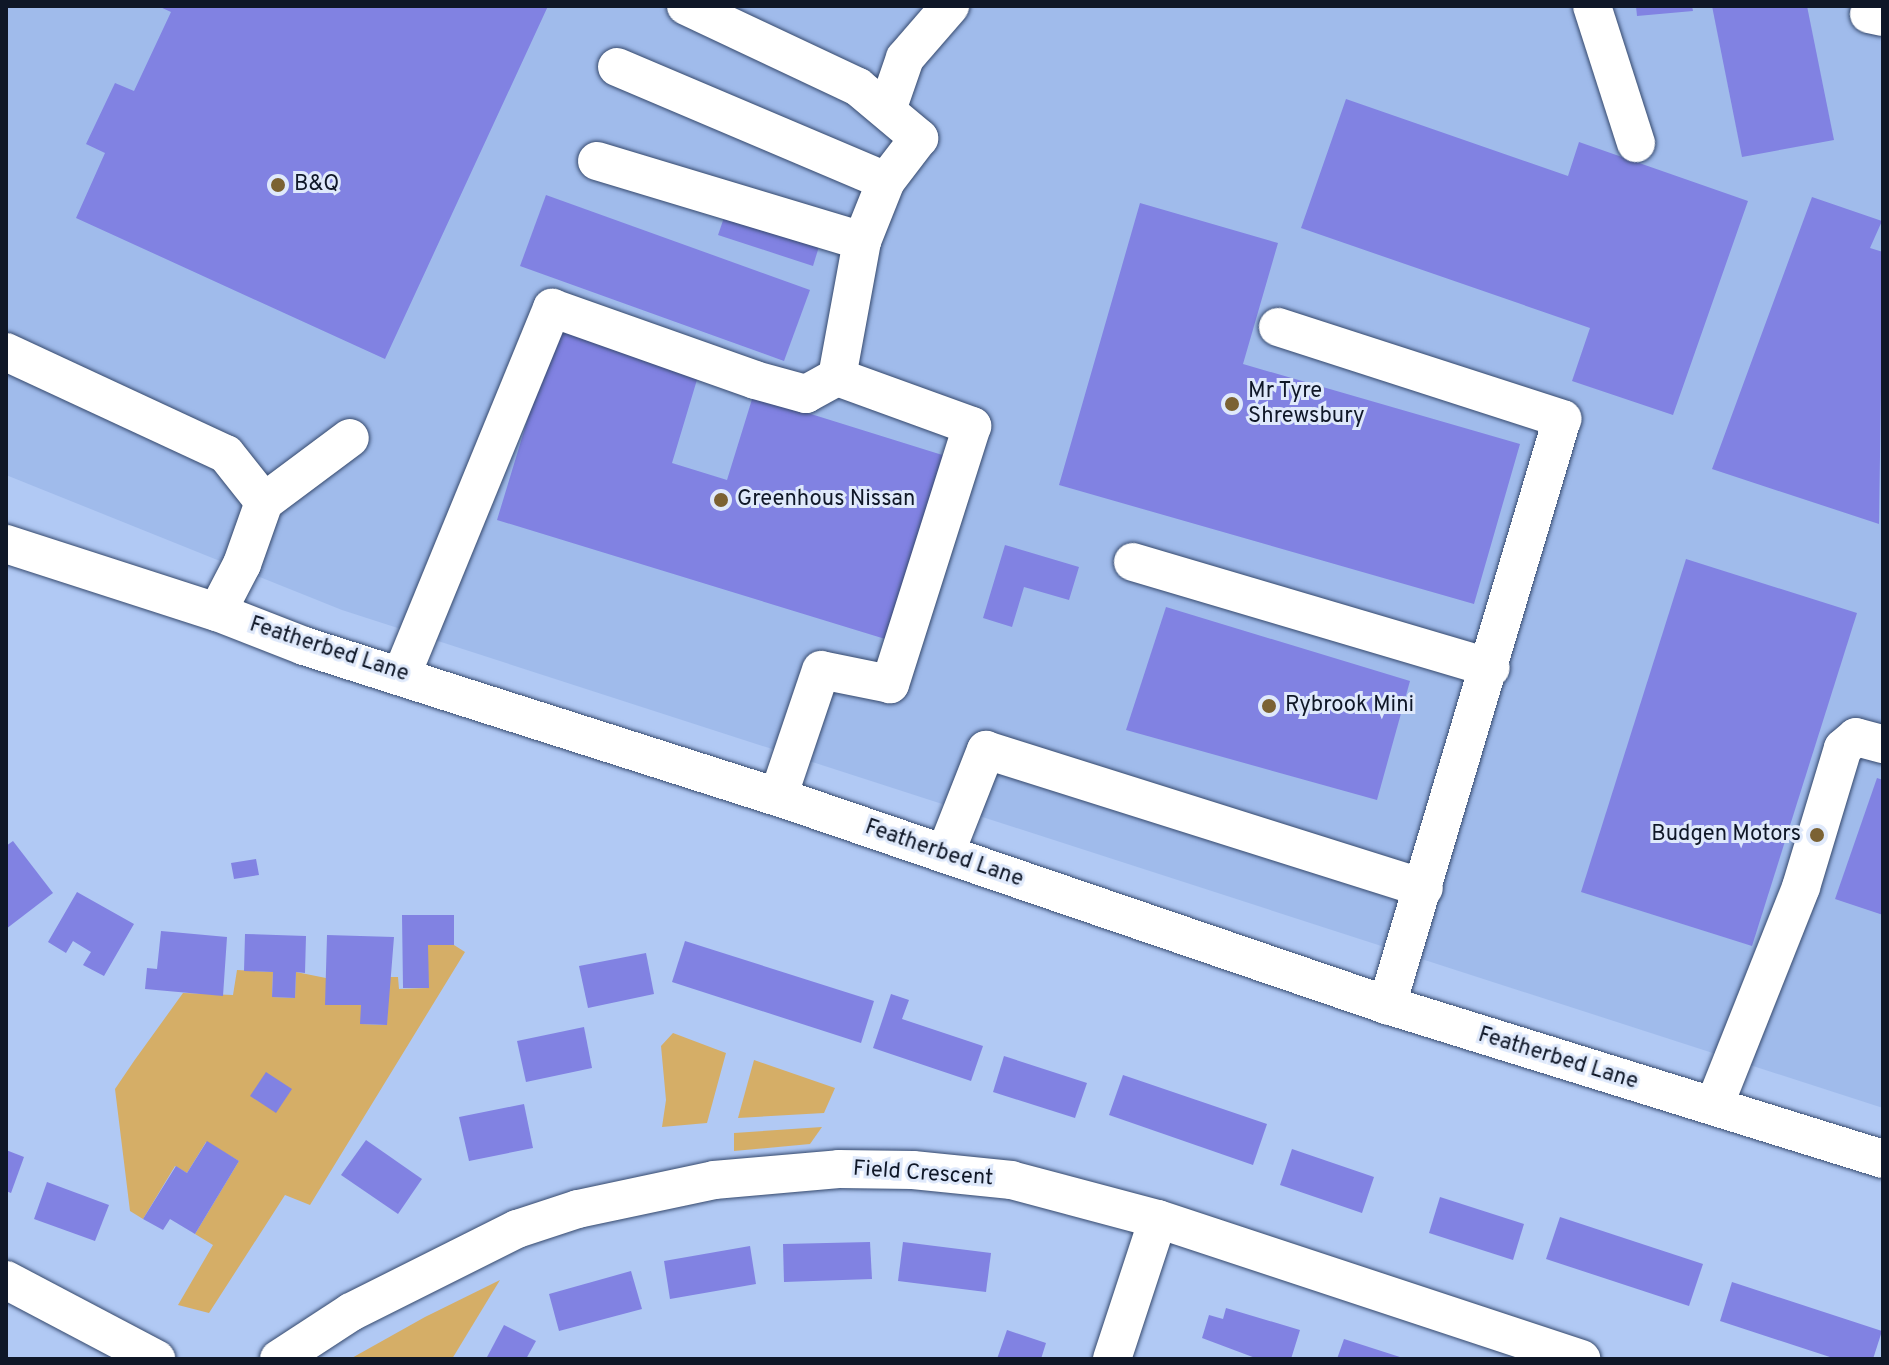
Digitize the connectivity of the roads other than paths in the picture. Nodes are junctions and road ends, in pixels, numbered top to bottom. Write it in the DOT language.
graph roads {
  1 [pos="686,6"];
  2 [pos="1592,6"];
  3 [pos="940,15"];
  4 [pos="617,67"];
  5 [pos="887,110"];
  6 [pos="1636,143"];
  7 [pos="597,161"];
  8 [pos="886,181"];
  9 [pos="862,241"];
  10 [pos="1278,327"];
  11 [pos="6,352"];
  12 [pos="837,377"];
  13 [pos="350,438"];
  14 [pos="264,502"];
  15 [pos="6,544"];
  16 [pos="1133,562"];
  17 [pos="217,612"];
  18 [pos="1491,668"];
  19 [pos="402,674"];
  20 [pos="1883,744"];
  21 [pos="778,797"];
  22 [pos="945,854"];
  23 [pos="1424,888"];
  24 [pos="1387,1005"];
  25 [pos="1714,1106"];
  26 [pos="1883,1159"];
  27 [pos="1158,1219"];
  28 [pos="6,1280"];
  29 [pos="156,1359"];
  30 [pos="279,1359"];
  31 [pos="1112,1359"];
  32 [pos="1581,1359"];
  1 -- 5 [label="street"];
  2 -- 6 [label="street"];
  3 -- 5 [label="street"];
  4 -- 8 [label="street"];
  5 -- 8 [label="street"];
  7 -- 9 [label="street"];
  8 -- 9 [label="street"];
  9 -- 12 [label="street"];
  10 -- 18 [label="street"];
  11 -- 14 [label="street"];
  12 -- 19 [label="street"];
  12 -- 21 [label="street"];
  13 -- 14 [label="street"];
  14 -- 17 [label="street"];
  15 -- 17 [label="street, Featherbed Lane"];
  16 -- 18 [label="street"];
  17 -- 19 [label="street, Featherbed Lane"];
  18 -- 23 [label="street"];
  19 -- 21 [label="street, Featherbed Lane"];
  20 -- 25 [label="street"];
  21 -- 22 [label="street, Featherbed Lane"];
  22 -- 23 [label="street"];
  22 -- 24 [label="street, Featherbed Lane"];
  23 -- 24 [label="street"];
  24 -- 25 [label="street, Featherbed Lane"];
  25 -- 26 [label="street, Featherbed Lane"];
  27 -- 30 [label="street, Field Crescent"];
  27 -- 31 [label="street"];
  27 -- 32 [label="street, Field Crescent"];
  28 -- 29 [label="street"];
}
